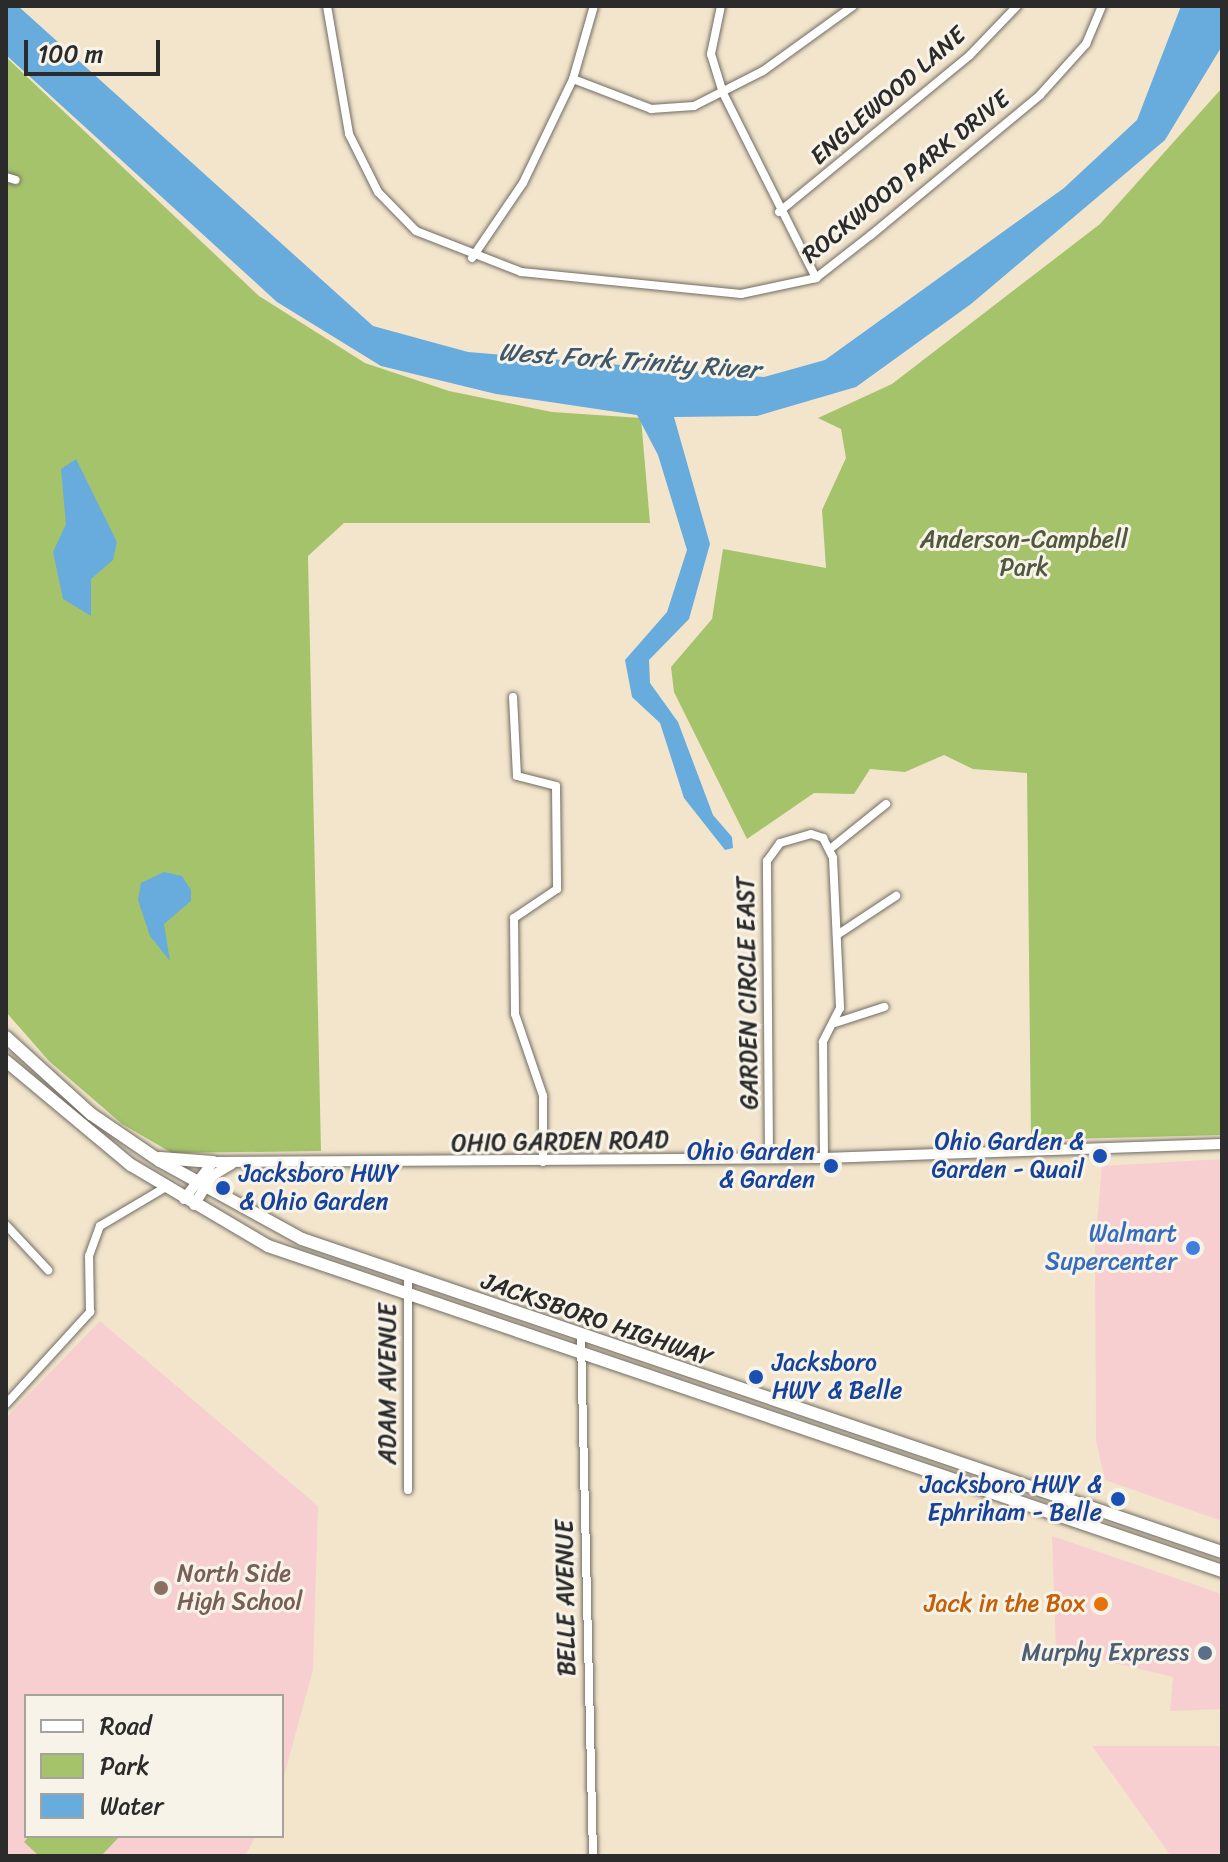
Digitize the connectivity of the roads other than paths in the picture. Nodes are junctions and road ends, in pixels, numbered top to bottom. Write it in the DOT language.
graph roads {
  1 [pos="327,6"];
  2 [pos="594,6"];
  3 [pos="721,6"];
  4 [pos="853,6"];
  5 [pos="1017,6"];
  6 [pos="1102,6"];
  7 [pos="573,79"];
  8 [pos="723,93"];
  9 [pos="6,177"];
  10 [pos="16,180"];
  11 [pos="779,212"];
  12 [pos="472,258"];
  13 [pos="816,278"];
  14 [pos="513,697"];
  15 [pos="886,804"];
  16 [pos="830,849"];
  17 [pos="896,896"];
  18 [pos="837,935"];
  19 [pos="884,1007"];
  20 [pos="835,1023"];
  21 [pos="6,1037"];
  22 [pos="6,1061"];
  23 [pos="1222,1144"];
  24 [pos="153,1156"];
  25 [pos="824,1158"];
  26 [pos="769,1159"];
  27 [pos="213,1162"];
  28 [pos="543,1162"];
  29 [pos="234,1163"];
  30 [pos="166,1187"];
  31 [pos="198,1187"];
  32 [pos="189,1202"];
  33 [pos="6,1225"];
  34 [pos="48,1270"];
  35 [pos="408,1278"];
  36 [pos="408,1296"];
  37 [pos="581,1339"];
  38 [pos="580,1358"];
  39 [pos="6,1404"];
  40 [pos="807,1413"];
  41 [pos="800,1429"];
  42 [pos="408,1490"];
  43 [pos="1181,1538"];
  44 [pos="1222,1552"];
  45 [pos="1175,1555"];
  46 [pos="1222,1571"];
  47 [pos="593,1856"];
  1 -- 12 [label="street, ROCKWOOD PARK DRIVE"];
  2 -- 7 [label="street"];
  3 -- 8 [label="street"];
  4 -- 8 [label="street"];
  5 -- 11 [label="street, ENGLEWOOD LANE"];
  6 -- 13 [label="street, ROCKWOOD PARK DRIVE"];
  7 -- 8 [label="street"];
  7 -- 12 [label="street"];
  8 -- 11 [label="street"];
  9 -- 10 [label="street"];
  11 -- 13 [label="street"];
  12 -- 13 [label="street, ROCKWOOD PARK DRIVE"];
  14 -- 28 [label="street"];
  15 -- 16 [label="street"];
  16 -- 18 [label="street"];
  16 -- 26 [label="street, GARDEN CIRCLE EAST"];
  17 -- 18 [label="street"];
  18 -- 20 [label="street"];
  19 -- 20 [label="street"];
  20 -- 25 [label="street"];
  21 -- 24 [label="main road, JACKSBORO HIGHWAY"];
  22 -- 30 [label="main road, JACKSBORO HIGHWAY"];
  23 -- 25 [label="street, OHIO GARDEN ROAD"];
  24 -- 27 [label="main road"];
  24 -- 31 [label="main road, JACKSBORO HIGHWAY"];
  25 -- 26 [label="street, OHIO GARDEN ROAD"];
  26 -- 28 [label="street, OHIO GARDEN ROAD"];
  27 -- 29 [label="street, OHIO GARDEN ROAD"];
  27 -- 31 [label="street"];
  28 -- 29 [label="street, OHIO GARDEN ROAD"];
  29 -- 31 [label="street"];
  30 -- 32 [label="main road, JACKSBORO HIGHWAY"];
  30 -- 39 [label="street"];
  31 -- 32 [label="street"];
  31 -- 35 [label="main road, JACKSBORO HIGHWAY"];
  32 -- 36 [label="main road, JACKSBORO HIGHWAY"];
  33 -- 34 [label="street"];
  35 -- 36 [label="street, ADAM AVENUE"];
  35 -- 37 [label="main road, JACKSBORO HIGHWAY"];
  36 -- 38 [label="main road, JACKSBORO HIGHWAY"];
  36 -- 42 [label="street, ADAM AVENUE"];
  37 -- 38 [label="street, BELLE AVENUE"];
  37 -- 40 [label="main road, JACKSBORO HIGHWAY"];
  38 -- 41 [label="main road, JACKSBORO HIGHWAY"];
  38 -- 47 [label="street, BELLE AVENUE"];
  40 -- 41 [label="main road"];
  40 -- 43 [label="main road, JACKSBORO HIGHWAY"];
  41 -- 45 [label="main road, JACKSBORO HIGHWAY"];
  43 -- 44 [label="main road, JACKSBORO HIGHWAY"];
  43 -- 45 [label="main road"];
  45 -- 46 [label="main road, JACKSBORO HIGHWAY"];
}
